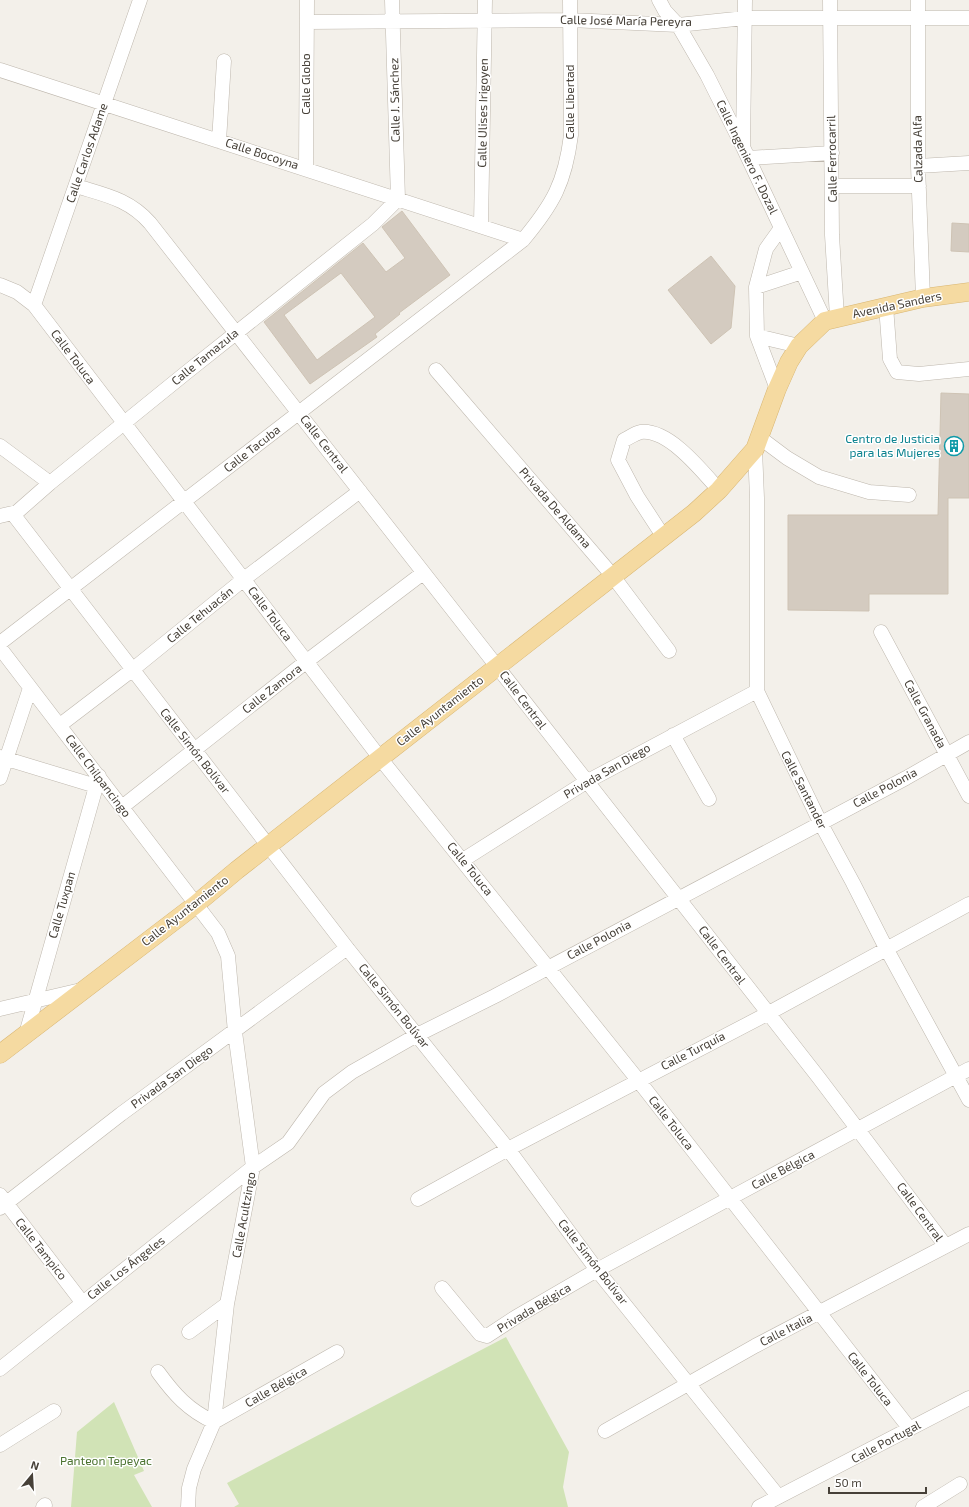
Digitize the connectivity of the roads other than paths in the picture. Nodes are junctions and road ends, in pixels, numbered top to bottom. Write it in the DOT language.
graph roads {
  1 [pos="140,0"];
  2 [pos="306,0"];
  3 [pos="392,0"];
  4 [pos="485,0"];
  5 [pos="570,0"];
  6 [pos="659,0"];
  7 [pos="745,0"];
  8 [pos="830,0"];
  9 [pos="918,0"];
  10 [pos="745,18"];
  11 [pos="830,18"];
  12 [pos="918,18"];
  13 [pos="969,18"];
  14 [pos="485,20"];
  15 [pos="570,20"];
  16 [pos="393,21"];
  17 [pos="307,22"];
  18 [pos="678,25"];
  19 [pos="224,61"];
  20 [pos="0,70"];
  21 [pos="104,105"];
  22 [pos="219,141"];
  23 [pos="745,153"];
  24 [pos="832,153"];
  25 [pos="969,164"];
  26 [pos="918,166"];
  27 [pos="306,168"];
  28 [pos="76,186"];
  29 [pos="832,186"];
  30 [pos="919,186"];
  31 [pos="398,199"];
  32 [pos="481,225"];
  33 [pos="781,228"];
  34 [pos="523,240"];
  35 [pos="802,272"];
  36 [pos="0,285"];
  37 [pos="756,287"];
  38 [pos="969,292"];
  39 [pos="923,298"];
  40 [pos="34,306"];
  41 [pos="886,306"];
  42 [pos="831,319"];
  43 [pos="236,332"];
  44 [pos="756,336"];
  45 [pos="799,346"];
  46 [pos="969,369"];
  47 [pos="436,370"];
  48 [pos="777,389"];
  49 [pos="299,412"];
  50 [pos="124,424"];
  51 [pos="757,443"];
  52 [pos="0,446"];
  53 [pos="50,483"];
  54 [pos="719,490"];
  55 [pos="360,491"];
  56 [pos="909,494"];
  57 [pos="184,500"];
  58 [pos="6,515"];
  59 [pos="663,536"];
  60 [pos="423,573"];
  61 [pos="612,575"];
  62 [pos="244,579"];
  63 [pos="69,589"];
  64 [pos="881,632"];
  65 [pos="0,643"];
  66 [pos="0,648"];
  67 [pos="669,651"];
  68 [pos="307,661"];
  69 [pos="497,666"];
  70 [pos="132,670"];
  71 [pos="30,688"];
  72 [pos="757,691"];
  73 [pos="60,725"];
  74 [pos="673,734"];
  75 [pos="969,742"];
  76 [pos="194,750"];
  77 [pos="947,754"];
  78 [pos="3,757"];
  79 [pos="380,758"];
  80 [pos="0,778"];
  81 [pos="98,781"];
  82 [pos="586,782"];
  83 [pos="969,796"];
  84 [pos="709,799"];
  85 [pos="122,807"];
  86 [pos="820,822"];
  87 [pos="269,845"];
  88 [pos="463,860"];
  89 [pos="678,898"];
  90 [pos="969,904"];
  91 [pos="195,905"];
  92 [pos="347,948"];
  93 [pos="886,948"];
  94 [pos="548,967"];
  95 [pos="83,990"];
  96 [pos="34,1001"];
  97 [pos="0,1009"];
  98 [pos="767,1014"];
  99 [pos="235,1032"];
  100 [pos="26,1034"];
  101 [pos="416,1034"];
  102 [pos="0,1054"];
  103 [pos="969,1069"];
  104 [pos="956,1076"];
  105 [pos="638,1080"];
  106 [pos="969,1100"];
  107 [pos="858,1129"];
  108 [pos="508,1149"];
  109 [pos="253,1167"];
  110 [pos="730,1198"];
  111 [pos="418,1200"];
  112 [pos="2,1202"];
  113 [pos="969,1234"];
  114 [pos="945,1245"];
  115 [pos="597,1270"];
  116 [pos="442,1288"];
  117 [pos="82,1302"];
  118 [pos="227,1304"];
  119 [pos="818,1314"];
  120 [pos="189,1332"];
  121 [pos="338,1352"];
  122 [pos="0,1368"];
  123 [pos="158,1372"];
  124 [pos="689,1382"];
  125 [pos="969,1399"];
  126 [pos="54,1411"];
  127 [pos="214,1422"];
  128 [pos="910,1429"];
  129 [pos="604,1430"];
  130 [pos="0,1445"];
  131 [pos="960,1484"];
  132 [pos="778,1496"];
  133 [pos="188,1507"];
  134 [pos="760,1507"];
  135 [pos="923,1507"];
  1 -- 21 [label="street, Calle Carlos Adame"];
  2 -- 17 [label="street, Calle Globo"];
  3 -- 16 [label="street, Calle J. Sánchez"];
  4 -- 14 [label="street, Calle Ulises Irigoyen"];
  5 -- 15 [label="street, Calle Libertad"];
  6 -- 18 [label="street, Calle Ingeniero F. Dozal"];
  7 -- 10 [label="street"];
  8 -- 11 [label="street, Calle Ferrocarril"];
  9 -- 12 [label="street, Calzada Alfa"];
  10 -- 11 [label="street, Calle José María Pereyra"];
  10 -- 18 [label="street, Calle José María Pereyra"];
  10 -- 23 [label="street"];
  11 -- 12 [label="street, Calle José María Pereyra"];
  11 -- 24 [label="street, Calle Ferrocarril"];
  12 -- 13 [label="street, Calle José María Pereyra"];
  12 -- 26 [label="street, Calzada Alfa"];
  14 -- 15 [label="street, Calle José María Pereyra"];
  14 -- 16 [label="street, Calle José María Pereyra"];
  14 -- 32 [label="street, Calle Ulises Irigoyen"];
  15 -- 18 [label="street, Calle José María Pereyra"];
  15 -- 34 [label="street, Calle Libertad"];
  16 -- 17 [label="street, Calle José María Pereyra"];
  16 -- 31 [label="street, Calle J. Sánchez"];
  17 -- 27 [label="street, Calle Globo"];
  18 -- 23 [label="street, Calle Ingeniero F. Dozal"];
  19 -- 22 [label="street"];
  20 -- 21 [label="street, Calle Bocoyna"];
  21 -- 22 [label="street, Calle Bocoyna"];
  21 -- 28 [label="street, Calle Carlos Adame"];
  22 -- 27 [label="street, Calle Bocoyna"];
  23 -- 24 [label="street"];
  23 -- 33 [label="street, Calle Ingeniero F. Dozal"];
  24 -- 29 [label="street, Calle Ferrocarril"];
  25 -- 26 [label="street"];
  26 -- 30 [label="street, Calzada Alfa"];
  27 -- 31 [label="street, Calle Bocoyna"];
  28 -- 40 [label="street, Calle Carlos Adame"];
  28 -- 43 [label="street, Calle Central"];
  29 -- 30 [label="street"];
  29 -- 42 [label="street, Calle Ferrocarril"];
  30 -- 39 [label="street, Calzada Alfa"];
  31 -- 32 [label="street, Calle Bocoyna"];
  31 -- 43 [label="street, Calle Tamazula"];
  32 -- 34 [label="street, Calle Bocoyna"];
  33 -- 35 [label="street, Calle Ingeniero F. Dozal"];
  33 -- 37 [label="street"];
  34 -- 49 [label="street, Calle Tacuba"];
  35 -- 37 [label="street"];
  35 -- 42 [label="street, Calle Ingeniero F. Dozal"];
  36 -- 40 [label="street, Calle Toluca"];
  37 -- 44 [label="street"];
  38 -- 39 [label="main road, Avenida Sanders"];
  39 -- 41 [label="main road, Avenida Sanders"];
  40 -- 50 [label="street, Calle Toluca"];
  41 -- 42 [label="main road, Avenida Sanders"];
  41 -- 46 [label="street"];
  42 -- 45 [label="main road, Calle Ayuntamiento"];
  43 -- 49 [label="street, Calle Central"];
  43 -- 50 [label="street, Calle Tamazula"];
  44 -- 45 [label="street"];
  44 -- 48 [label="street"];
  45 -- 48 [label="main road, Calle Ayuntamiento"];
  47 -- 61 [label="street, Privada De Aldama"];
  48 -- 51 [label="main road, Calle Ayuntamiento"];
  49 -- 55 [label="street, Calle Central"];
  49 -- 57 [label="street, Calle Tacuba"];
  50 -- 53 [label="street, Calle Tamazula"];
  50 -- 57 [label="street, Calle Toluca"];
  51 -- 54 [label="main road, Calle Ayuntamiento"];
  51 -- 56 [label="street"];
  51 -- 72 [label="street, Calle Santander"];
  52 -- 53 [label="street"];
  53 -- 58 [label="street, Calle Tamazula"];
  54 -- 59 [label="main road, Calle Ayuntamiento"];
  54 -- 59 [label="street"];
  55 -- 60 [label="street, Calle Central"];
  55 -- 62 [label="street, Calle Tehuacán"];
  57 -- 62 [label="street, Calle Toluca"];
  57 -- 63 [label="street, Calle Tacuba"];
  58 -- 63 [label="street, Calle Simón Bolívar"];
  59 -- 61 [label="main road, Calle Ayuntamiento"];
  60 -- 68 [label="street, Calle Zamora"];
  60 -- 69 [label="street, Calle Central"];
  61 -- 67 [label="street, Privada De Aldama"];
  61 -- 69 [label="main road, Calle Ayuntamiento"];
  62 -- 68 [label="street, Calle Toluca"];
  62 -- 70 [label="street, Calle Tehuacán"];
  63 -- 65 [label="street, Calle Tacuba"];
  63 -- 70 [label="street, Calle Simón Bolívar"];
  64 -- 77 [label="street, Calle Granada"];
  66 -- 71 [label="street, Calle Chilpancingo"];
  68 -- 76 [label="street, Calle Zamora"];
  68 -- 79 [label="street, Calle Toluca"];
  69 -- 79 [label="main road, Calle Ayuntamiento"];
  69 -- 82 [label="street, Calle Central"];
  70 -- 73 [label="street, Calle Tehuacán"];
  70 -- 76 [label="street, Calle Simón Bolívar"];
  71 -- 73 [label="street, Calle Chilpancingo"];
  71 -- 78 [label="street"];
  72 -- 74 [label="street, Privada San Diego"];
  72 -- 86 [label="street, Calle Santander"];
  73 -- 81 [label="street, Calle Chilpancingo"];
  74 -- 82 [label="street, Privada San Diego"];
  74 -- 84 [label="street"];
  75 -- 77 [label="street, Calle Polonia"];
  76 -- 85 [label="street, Calle Zamora"];
  76 -- 87 [label="street, Calle Simón Bolívar"];
  77 -- 83 [label="street, Calle Granada"];
  77 -- 86 [label="street, Calle Polonia"];
  78 -- 80 [label="street"];
  78 -- 81 [label="street"];
  79 -- 87 [label="main road, Calle Ayuntamiento"];
  79 -- 88 [label="street, Calle Toluca"];
  81 -- 85 [label="street, Calle Chilpancingo"];
  81 -- 96 [label="street, Calle Tuxpan"];
  82 -- 88 [label="street, Privada San Diego"];
  82 -- 89 [label="street, Calle Central"];
  85 -- 91 [label="street, Calle Chilpancingo"];
  86 -- 89 [label="street, Calle Polonia"];
  86 -- 93 [label="street, Calle Santander"];
  87 -- 91 [label="main road, Calle Ayuntamiento"];
  87 -- 92 [label="street, Calle Simón Bolívar"];
  88 -- 94 [label="street, Calle Toluca"];
  89 -- 94 [label="street, Calle Polonia"];
  89 -- 98 [label="street, Calle Central"];
  90 -- 93 [label="street, Calle Turquía"];
  91 -- 95 [label="main road, Calle Ayuntamiento"];
  91 -- 99 [label="street, Calle Acultzingo"];
  92 -- 99 [label="street, Privada San Diego"];
  92 -- 101 [label="street, Calle Simón Bolívar"];
  93 -- 98 [label="street, Calle Turquía"];
  93 -- 104 [label="street, Calle Santander"];
  94 -- 101 [label="street, Calle Polonia"];
  94 -- 105 [label="street, Calle Toluca"];
  95 -- 96 [label="street"];
  95 -- 100 [label="main road, Calle Ayuntamiento"];
  96 -- 97 [label="street"];
  96 -- 100 [label="street, Calle Tuxpan"];
  98 -- 105 [label="street, Calle Turquía"];
  98 -- 107 [label="street, Calle Central"];
  99 -- 109 [label="street, Calle Acultzingo"];
  99 -- 112 [label="street, Privada San Diego"];
  100 -- 102 [label="main road, Calle Ayuntamiento"];
  101 -- 108 [label="street, Calle Simón Bolívar"];
  101 -- 109 [label="street, Calle Polonia"];
  103 -- 104 [label="street, Calle Bélgica"];
  104 -- 106 [label="street, Calle Santander"];
  104 -- 107 [label="street, Calle Bélgica"];
  105 -- 108 [label="street, Calle Turquía"];
  105 -- 110 [label="street, Calle Toluca"];
  107 -- 110 [label="street, Calle Bélgica"];
  107 -- 114 [label="street, Calle Central"];
  108 -- 111 [label="street, Calle Turquía"];
  108 -- 115 [label="street, Calle Simón Bolívar"];
  109 -- 117 [label="street, Calle Los Ángeles"];
  109 -- 118 [label="street, Calle Acultzingo"];
  110 -- 115 [label="street, Calle Bélgica"];
  110 -- 119 [label="street, Calle Toluca"];
  112 -- 117 [label="street, Calle Tampico"];
  113 -- 114 [label="street, Calle Italia"];
  114 -- 119 [label="street, Calle Italia"];
  115 -- 116 [label="street, Privada Bélgica"];
  115 -- 124 [label="street, Calle Simón Bolívar"];
  117 -- 122 [label="street, Calle Los Ángeles"];
  118 -- 120 [label="street"];
  118 -- 127 [label="street, Calle Acultzingo"];
  119 -- 124 [label="street, Calle Italia"];
  119 -- 128 [label="street, Calle Toluca"];
  121 -- 127 [label="street, Calle Bélgica"];
  123 -- 127 [label="street"];
  124 -- 129 [label="street, Calle Italia"];
  124 -- 132 [label="street, Calle Simón Bolívar"];
  125 -- 128 [label="street, Calle Portugal"];
  126 -- 130 [label="street"];
  127 -- 133 [label="street, Calle Acultzingo"];
  128 -- 132 [label="street, Calle Portugal"];
  131 -- 135 [label="street"];
  132 -- 134 [label="street, Calle Portugal"];
}
